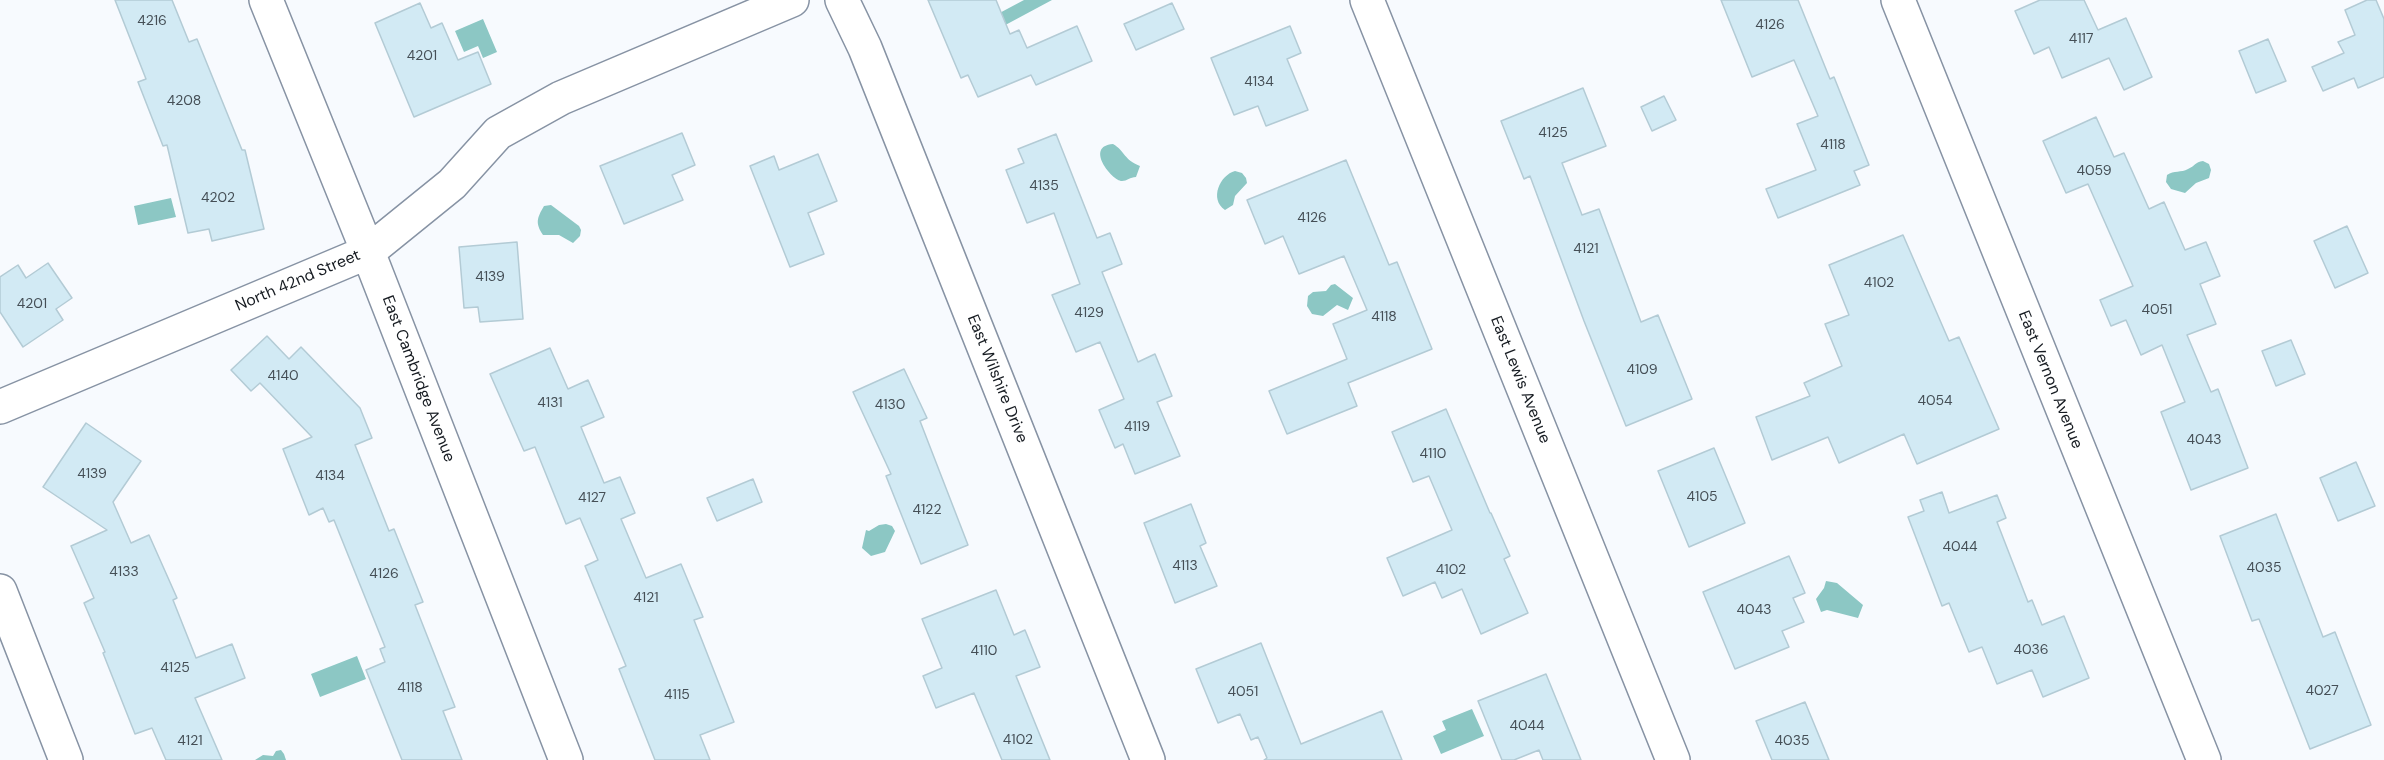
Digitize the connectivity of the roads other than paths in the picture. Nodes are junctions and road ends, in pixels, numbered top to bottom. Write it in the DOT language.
graph roads {
  1 [pos="266,0"];
  2 [pos="792,0"];
  3 [pos="842,0"];
  4 [pos="1367,0"];
  5 [pos="1898,0"];
  6 [pos="368,252"];
  7 [pos="0,407"];
  8 [pos="0,591"];
  9 [pos="66,760"];
  10 [pos="566,760"];
  11 [pos="1148,760"];
  12 [pos="1672,760"];
  13 [pos="2204,760"];
  1 -- 6 [label="street, East Cambridge Avenue"];
  2 -- 6 [label="street, North 42nd Street"];
  3 -- 11 [label="street, East Wilshire Drive"];
  4 -- 12 [label="street, East Lewis Avenue"];
  5 -- 13 [label="street, East Vernon Avenue"];
  6 -- 7 [label="street, North 42nd Street"];
  6 -- 10 [label="street, East Cambridge Avenue"];
  8 -- 9 [label="street"];
}
